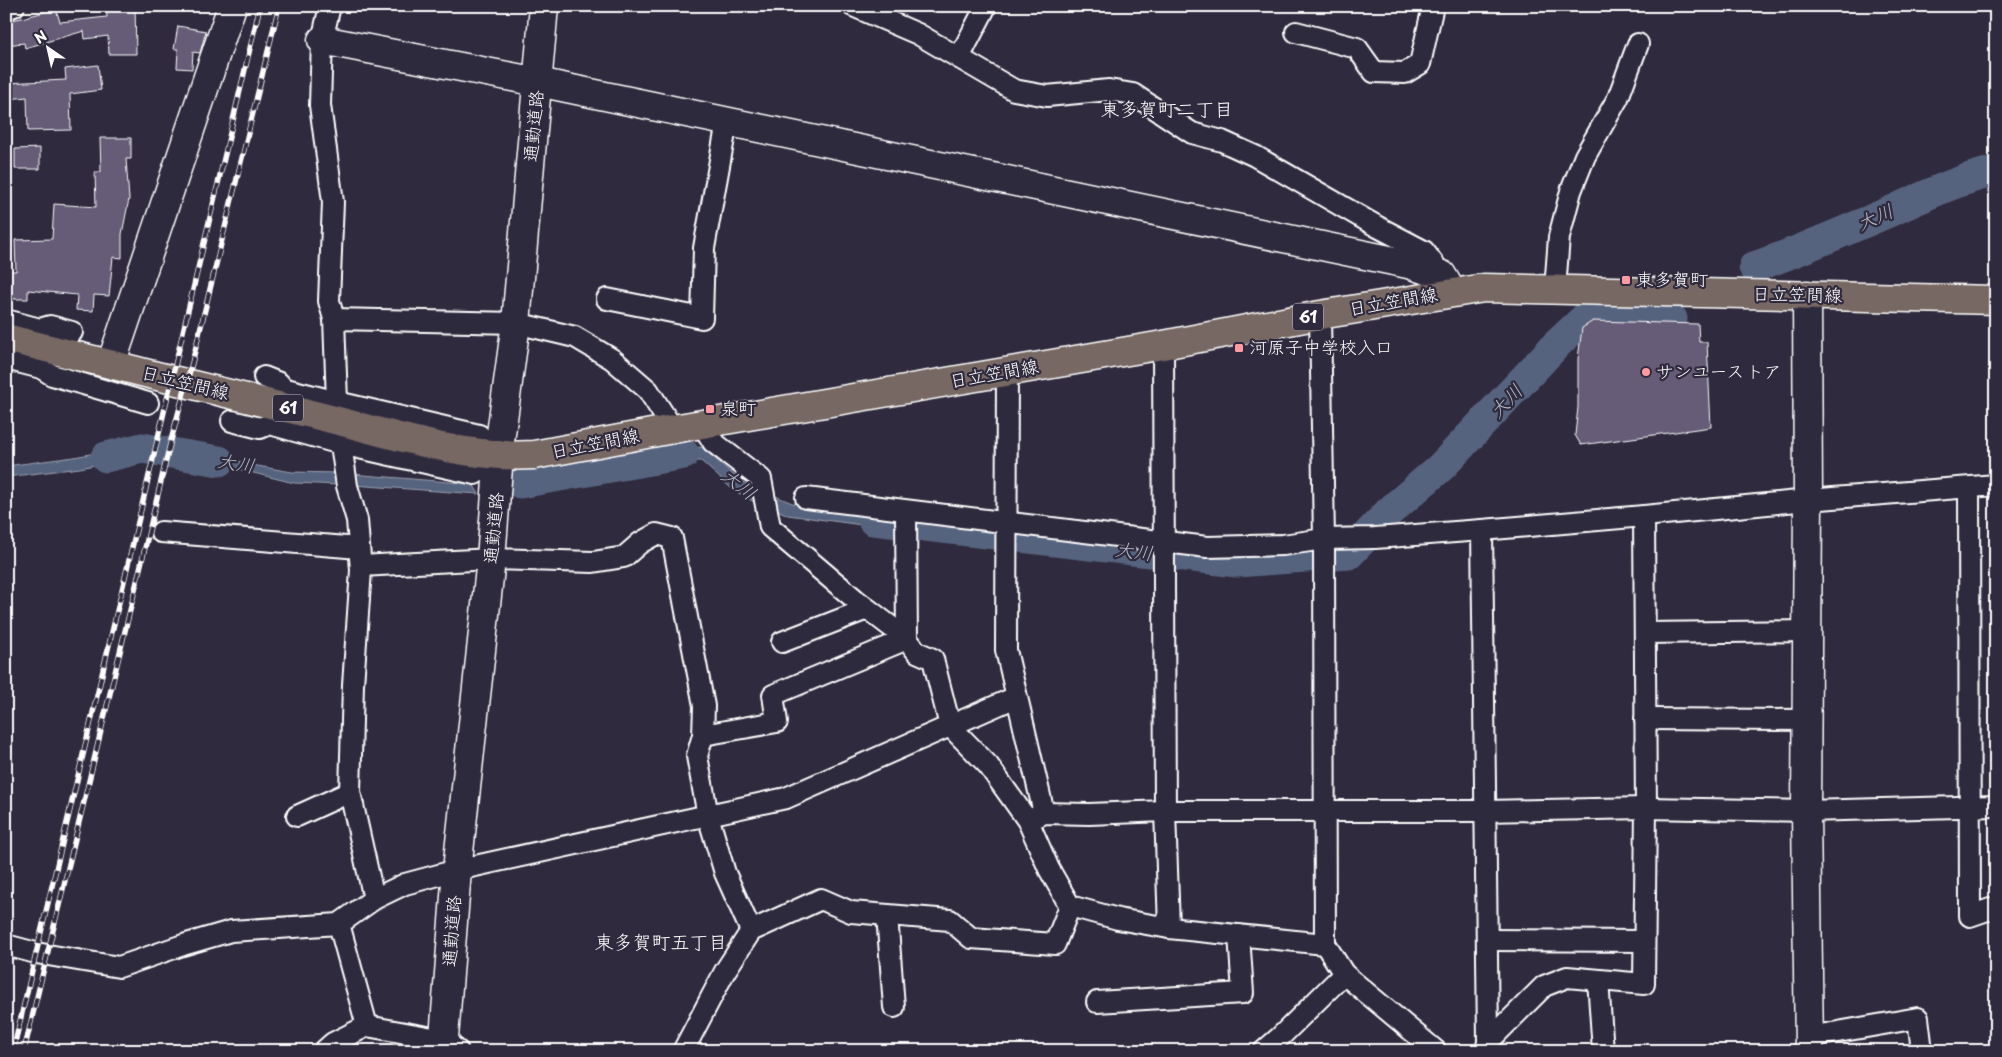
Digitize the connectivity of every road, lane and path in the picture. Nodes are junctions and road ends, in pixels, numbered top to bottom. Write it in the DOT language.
graph roads {
  1 [pos="232,6"];
  2 [pos="330,6"];
  3 [pos="544,6"];
  4 [pos="853,6"];
  5 [pos="984,6"];
  6 [pos="1434,6"];
  7 [pos="1296,32"];
  8 [pos="322,40"];
  9 [pos="1638,44"];
  10 [pos="959,58"];
  11 [pos="538,82"];
  12 [pos="727,122"];
  13 [pos="1447,284"];
  14 [pos="1556,289"];
  15 [pos="1808,295"];
  16 [pos="607,298"];
  17 [pos="1996,300"];
  18 [pos="1320,315"];
  19 [pos="334,319"];
  20 [pos="6,320"];
  21 [pos="516,324"];
  22 [pos="72,332"];
  23 [pos="6,338"];
  24 [pos="1163,345"];
  25 [pos="6,359"];
  26 [pos="111,364"];
  27 [pos="1007,372"];
  28 [pos="264,376"];
  29 [pos="148,402"];
  30 [pos="337,402"];
  31 [pos="232,421"];
  32 [pos="702,424"];
  33 [pos="673,429"];
  34 [pos="341,444"];
  35 [pos="499,456"];
  36 [pos="1996,485"];
  37 [pos="1969,488"];
  38 [pos="806,498"];
  39 [pos="1808,500"];
  40 [pos="1644,516"];
  41 [pos="906,520"];
  42 [pos="1482,530"];
  43 [pos="161,532"];
  44 [pos="1006,532"];
  45 [pos="1165,551"];
  46 [pos="1324,551"];
  47 [pos="360,557"];
  48 [pos="492,560"];
  49 [pos="867,609"];
  50 [pos="1807,631"];
  51 [pos="1645,633"];
  52 [pos="907,639"];
  53 [pos="782,642"];
  54 [pos="1016,697"];
  55 [pos="1645,719"];
  56 [pos="1806,720"];
  57 [pos="950,726"];
  58 [pos="703,735"];
  59 [pos="350,792"];
  60 [pos="1996,806"];
  61 [pos="1970,807"];
  62 [pos="1646,808"];
  63 [pos="1165,811"];
  64 [pos="1325,811"];
  65 [pos="1485,811"];
  66 [pos="1806,812"];
  67 [pos="297,816"];
  68 [pos="708,816"];
  69 [pos="1036,817"];
  70 [pos="457,870"];
  71 [pos="374,899"];
  72 [pos="1070,906"];
  73 [pos="1996,907"];
  74 [pos="888,915"];
  75 [pos="339,924"];
  76 [pos="1168,928"];
  77 [pos="751,931"];
  78 [pos="1239,935"];
  79 [pos="1487,940"];
  80 [pos="1644,941"];
  81 [pos="1325,944"];
  82 [pos="6,945"];
  83 [pos="1344,974"];
  84 [pos="1598,980"];
  85 [pos="1097,1002"];
  86 [pos="894,1007"];
  87 [pos="367,1026"];
  88 [pos="1809,1044"];
  89 [pos="1487,1046"];
  90 [pos="448,1047"];
  91 [pos="324,1051"];
  92 [pos="683,1051"];
  93 [pos="1264,1051"];
  94 [pos="1436,1051"];
  95 [pos="1602,1051"];
  96 [pos="1922,1051"];
  1 -- 26 [label="street"];
  2 -- 8 [label="street"];
  3 -- 11 [label="street, 通勤道路"];
  4 -- 10 [label="street"];
  5 -- 10 [label="street"];
  6 -- 7 [label="street"];
  8 -- 11 [label="street"];
  8 -- 19 [label="street"];
  9 -- 14 [label="street"];
  10 -- 13 [label="street"];
  11 -- 12 [label="street"];
  11 -- 21 [label="street, 通勤道路"];
  12 -- 13 [label="street"];
  12 -- 16 [label="street"];
  13 -- 14 [label="main road, 日立笠間線 / 61"];
  13 -- 18 [label="main road, 日立笠間線 / 61"];
  14 -- 15 [label="main road, 日立笠間線 / 61"];
  15 -- 17 [label="main road, 日立笠間線 / 61"];
  15 -- 39 [label="street"];
  18 -- 24 [label="main road, 日立笠間線 / 61"];
  18 -- 46 [label="street"];
  19 -- 21 [label="street"];
  19 -- 30 [label="street"];
  20 -- 22 [label="street"];
  21 -- 33 [label="street"];
  21 -- 35 [label="street, 通勤道路"];
  23 -- 26 [label="main road, 日立笠間線 / 61"];
  24 -- 27 [label="main road, 日立笠間線 / 61"];
  24 -- 45 [label="street"];
  25 -- 29 [label="street"];
  26 -- 35 [label="main road, 日立笠間線 / 61"];
  27 -- 32 [label="main road, 日立笠間線 / 61"];
  27 -- 44 [label="street"];
  28 -- 30 [label="street"];
  30 -- 35 [label="street"];
  31 -- 34 [label="street"];
  32 -- 33 [label="main road, 日立笠間線 / 61"];
  32 -- 49 [label="street"];
  33 -- 35 [label="main road, 日立笠間線 / 61"];
  34 -- 35 [label="street"];
  34 -- 47 [label="street"];
  35 -- 48 [label="street, 通勤道路"];
  36 -- 37 [label="street"];
  37 -- 39 [label="street"];
  37 -- 61 [label="street"];
  38 -- 41 [label="street"];
  39 -- 40 [label="street"];
  39 -- 50 [label="street"];
  40 -- 42 [label="street"];
  40 -- 51 [label="street"];
  41 -- 44 [label="street"];
  41 -- 52 [label="street"];
  42 -- 46 [label="street"];
  42 -- 65 [label="street"];
  43 -- 47 [label="street"];
  44 -- 45 [label="street"];
  44 -- 54 [label="street"];
  45 -- 46 [label="street"];
  45 -- 63 [label="street"];
  46 -- 64 [label="street"];
  47 -- 48 [label="street"];
  47 -- 59 [label="street"];
  48 -- 58 [label="street"];
  48 -- 70 [label="street, 通勤道路"];
  49 -- 52 [label="street"];
  49 -- 53 [label="street"];
  50 -- 51 [label="street"];
  50 -- 56 [label="street"];
  51 -- 55 [label="street"];
  52 -- 57 [label="street"];
  52 -- 58 [label="street"];
  54 -- 57 [label="street"];
  54 -- 69 [label="street"];
  55 -- 56 [label="street"];
  55 -- 62 [label="street"];
  56 -- 66 [label="street"];
  57 -- 68 [label="street"];
  57 -- 69 [label="street"];
  58 -- 68 [label="street"];
  59 -- 67 [label="street"];
  59 -- 71 [label="street"];
  60 -- 61 [label="street"];
  61 -- 66 [label="street"];
  61 -- 73 [label="street"];
  62 -- 65 [label="street"];
  62 -- 66 [label="street"];
  62 -- 80 [label="street"];
  63 -- 64 [label="street"];
  63 -- 69 [label="street"];
  63 -- 76 [label="street"];
  64 -- 65 [label="street"];
  64 -- 81 [label="street"];
  65 -- 79 [label="street"];
  66 -- 88 [label="street"];
  68 -- 70 [label="street"];
  68 -- 77 [label="street"];
  69 -- 72 [label="street"];
  70 -- 71 [label="street"];
  70 -- 90 [label="street, 通勤道路"];
  71 -- 75 [label="street"];
  72 -- 74 [label="street"];
  72 -- 76 [label="street"];
  74 -- 77 [label="street"];
  74 -- 86 [label="street"];
  75 -- 82 [label="street"];
  75 -- 87 [label="street"];
  76 -- 78 [label="street"];
  77 -- 92 [label="street"];
  78 -- 81 [label="street"];
  78 -- 85 [label="street"];
  79 -- 80 [label="street"];
  79 -- 89 [label="street"];
  80 -- 84 [label="street"];
  81 -- 83 [label="street"];
  83 -- 93 [label="street"];
  83 -- 94 [label="street"];
  84 -- 89 [label="street"];
  84 -- 95 [label="street"];
  87 -- 90 [label="street"];
  87 -- 91 [label="street"];
  88 -- 96 [label="street"];
}
